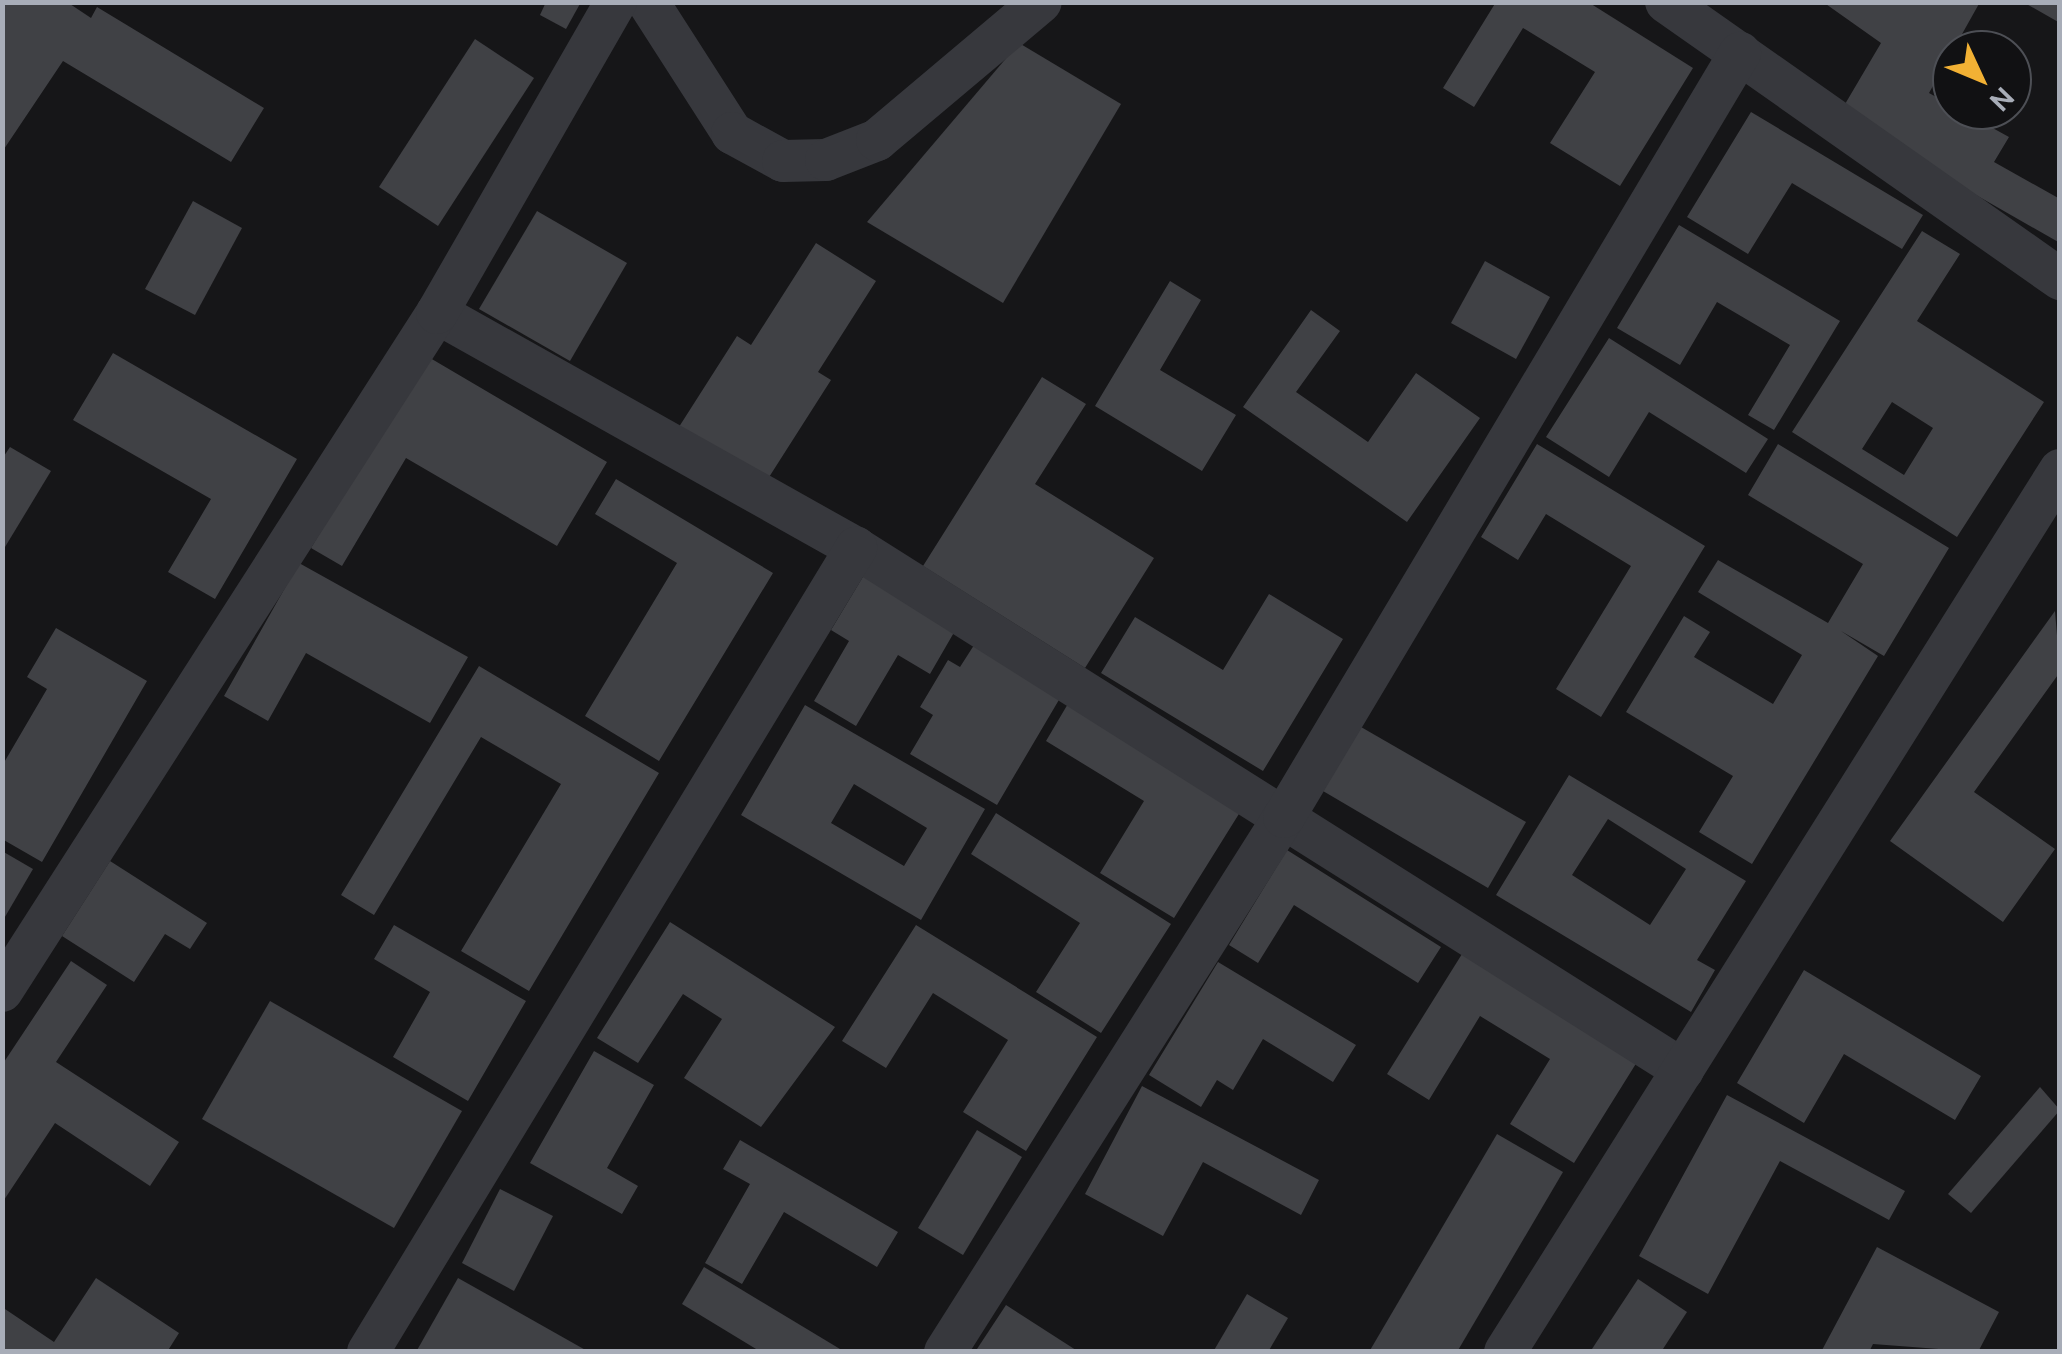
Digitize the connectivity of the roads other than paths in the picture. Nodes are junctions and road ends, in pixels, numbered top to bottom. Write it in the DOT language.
graph roads {
  1 [pos="616,2"];
  2 [pos="648,2"];
  3 [pos="1040,2"];
  4 [pos="1666,2"];
  5 [pos="1740,53"];
  6 [pos="2060,279"];
  7 [pos="438,314"];
  8 [pos="2060,470"];
  9 [pos="856,548"];
  10 [pos="1284,817"];
  11 [pos="2,991"];
  12 [pos="1683,1070"];
  13 [pos="368,1352"];
  14 [pos="945,1352"];
  15 [pos="1505,1352"];
  1 -- 7 [label="street"];
  2 -- 3 [label="street"];
  4 -- 5 [label="street"];
  5 -- 6 [label="street"];
  5 -- 10 [label="street"];
  7 -- 9 [label="street"];
  7 -- 11 [label="street"];
  8 -- 12 [label="street"];
  9 -- 10 [label="street"];
  9 -- 13 [label="street"];
  10 -- 12 [label="street"];
  10 -- 14 [label="street"];
  12 -- 15 [label="street"];
}
